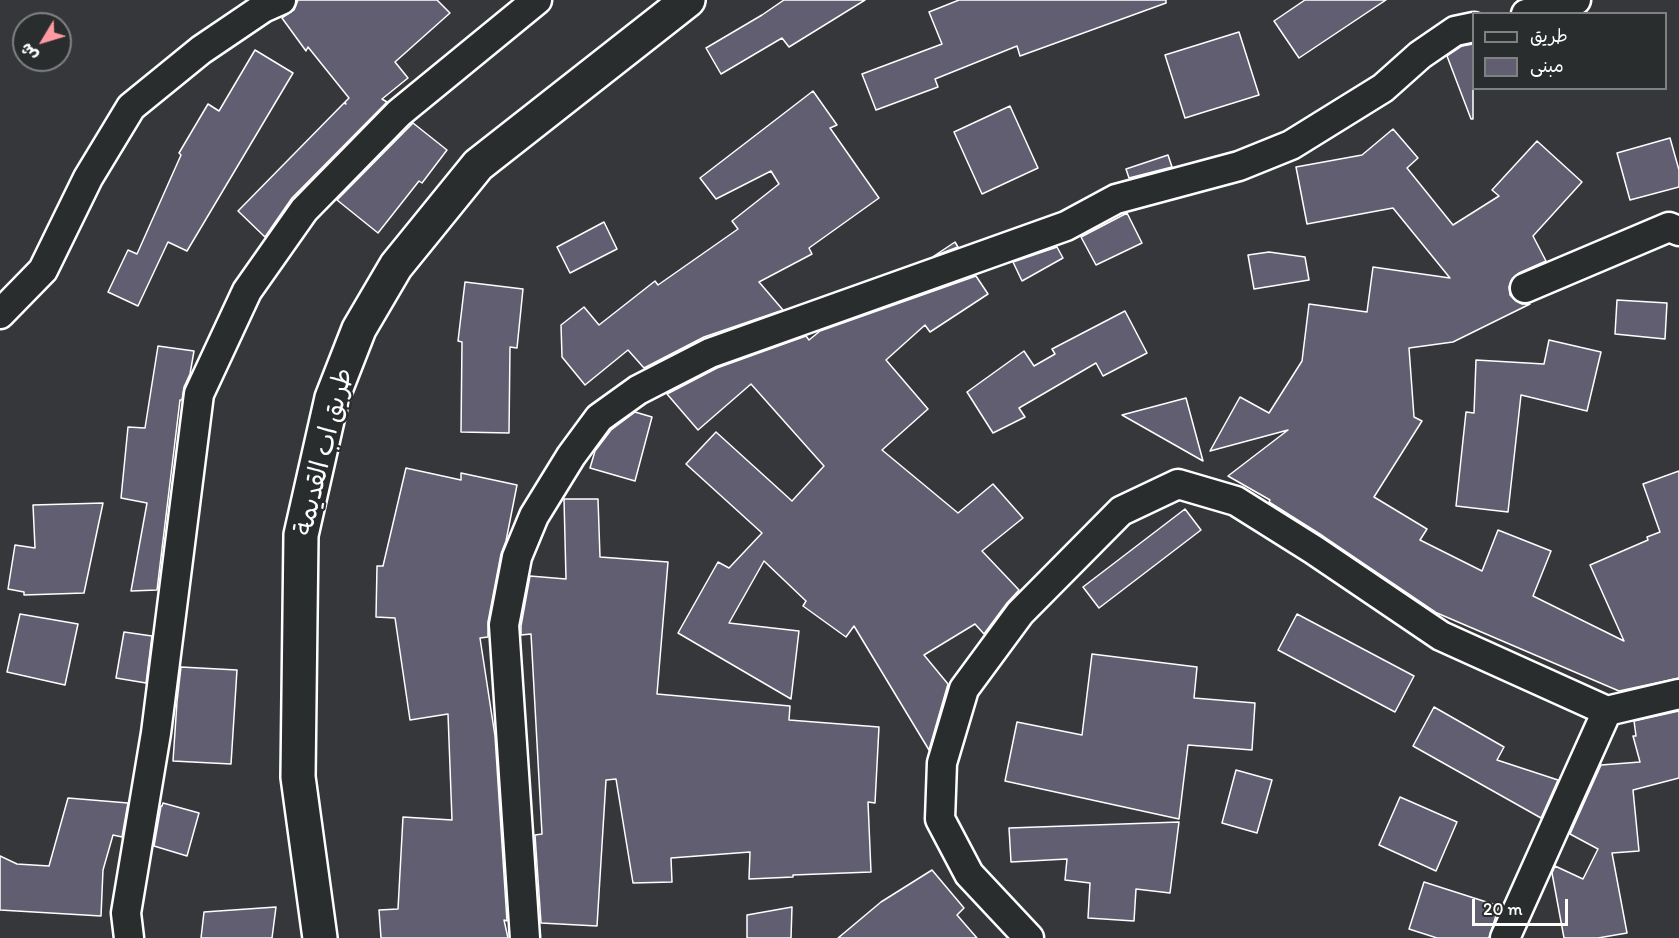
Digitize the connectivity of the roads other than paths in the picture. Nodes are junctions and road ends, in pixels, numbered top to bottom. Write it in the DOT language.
graph roads {
  1 [pos="281,0"];
  2 [pos="537,0"];
  3 [pos="688,0"];
  4 [pos="1576,0"];
  5 [pos="1533,12"];
  6 [pos="1472,27"];
  7 [pos="1679,231"];
  8 [pos="1524,288"];
  9 [pos="0,314"];
  10 [pos="1679,694"];
  11 [pos="1607,711"];
  12 [pos="129,938"];
  13 [pos="320,938"];
  14 [pos="525,938"];
  15 [pos="1029,938"];
  16 [pos="1505,938"];
  1 -- 9 [label="street"];
  2 -- 12 [label="street"];
  3 -- 13 [label="street, طريق اب القديمة"];
  4 -- 5 [label="street"];
  6 -- 14 [label="street"];
  7 -- 8 [label="street"];
  10 -- 11 [label="street"];
  11 -- 15 [label="street"];
  11 -- 16 [label="street"];
}
